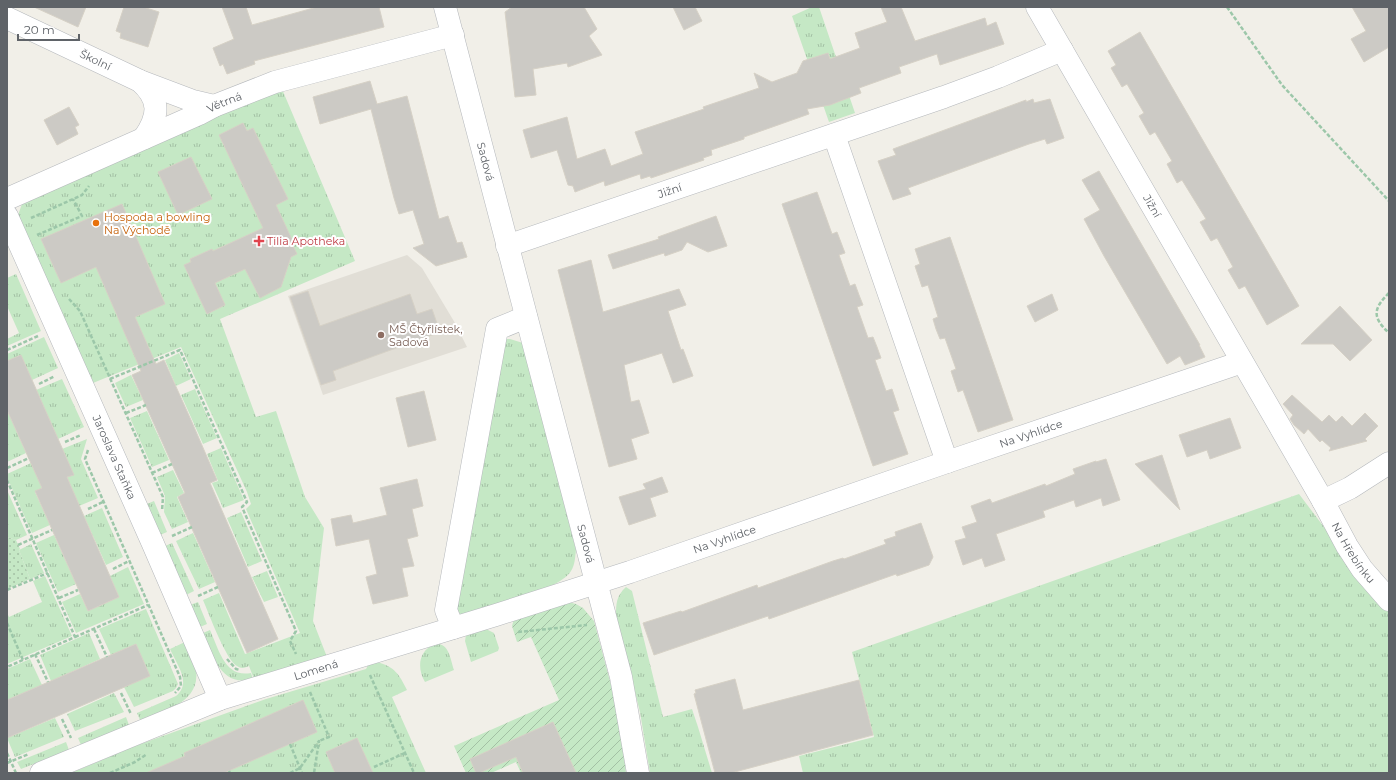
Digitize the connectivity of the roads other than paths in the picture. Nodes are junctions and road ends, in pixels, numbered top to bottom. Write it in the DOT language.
graph roads {
  1 [pos="445,7"];
  2 [pos="1037,7"];
  3 [pos="7,18"];
  4 [pos="453,35"];
  5 [pos="1062,50"];
  6 [pos="140,81"];
  7 [pos="214,106"];
  8 [pos="834,135"];
  9 [pos="144,138"];
  10 [pos="7,199"];
  11 [pos="7,216"];
  12 [pos="507,246"];
  13 [pos="526,317"];
  14 [pos="1242,362"];
  15 [pos="947,462"];
  16 [pos="1389,463"];
  17 [pos="1323,501"];
  18 [pos="596,582"];
  19 [pos="1389,600"];
  20 [pos="453,628"];
  21 [pos="220,699"];
  22 [pos="41,773"];
  23 [pos="638,773"];
  1 -- 4 [label="street, Sadová"];
  2 -- 5 [label="street, Jižní"];
  3 -- 6 [label="street, Školní"];
  4 -- 7 [label="street, Větrná"];
  4 -- 12 [label="street, Sadová"];
  5 -- 8 [label="street, Jižní"];
  5 -- 14 [label="street, Jižní"];
  6 -- 7 [label="street, Školní"];
  6 -- 9 [label="street, Školní"];
  7 -- 9 [label="street, Větrná"];
  8 -- 12 [label="street, Jižní"];
  8 -- 15 [label="street"];
  9 -- 10 [label="street, Větrná"];
  11 -- 21 [label="street, Jaroslava Staňka"];
  12 -- 13 [label="street, Sadová"];
  13 -- 18 [label="street, Sadová"];
  13 -- 20 [label="street"];
  14 -- 15 [label="street, Na Vyhlídce"];
  14 -- 17 [label="street"];
  15 -- 18 [label="street, Na Vyhlídce"];
  16 -- 17 [label="street"];
  17 -- 19 [label="street, Na Hřebínku"];
  18 -- 20 [label="street, Lomená"];
  18 -- 23 [label="street, Sadová"];
  20 -- 21 [label="street, Lomená"];
  21 -- 22 [label="street, Lomená"];
}
